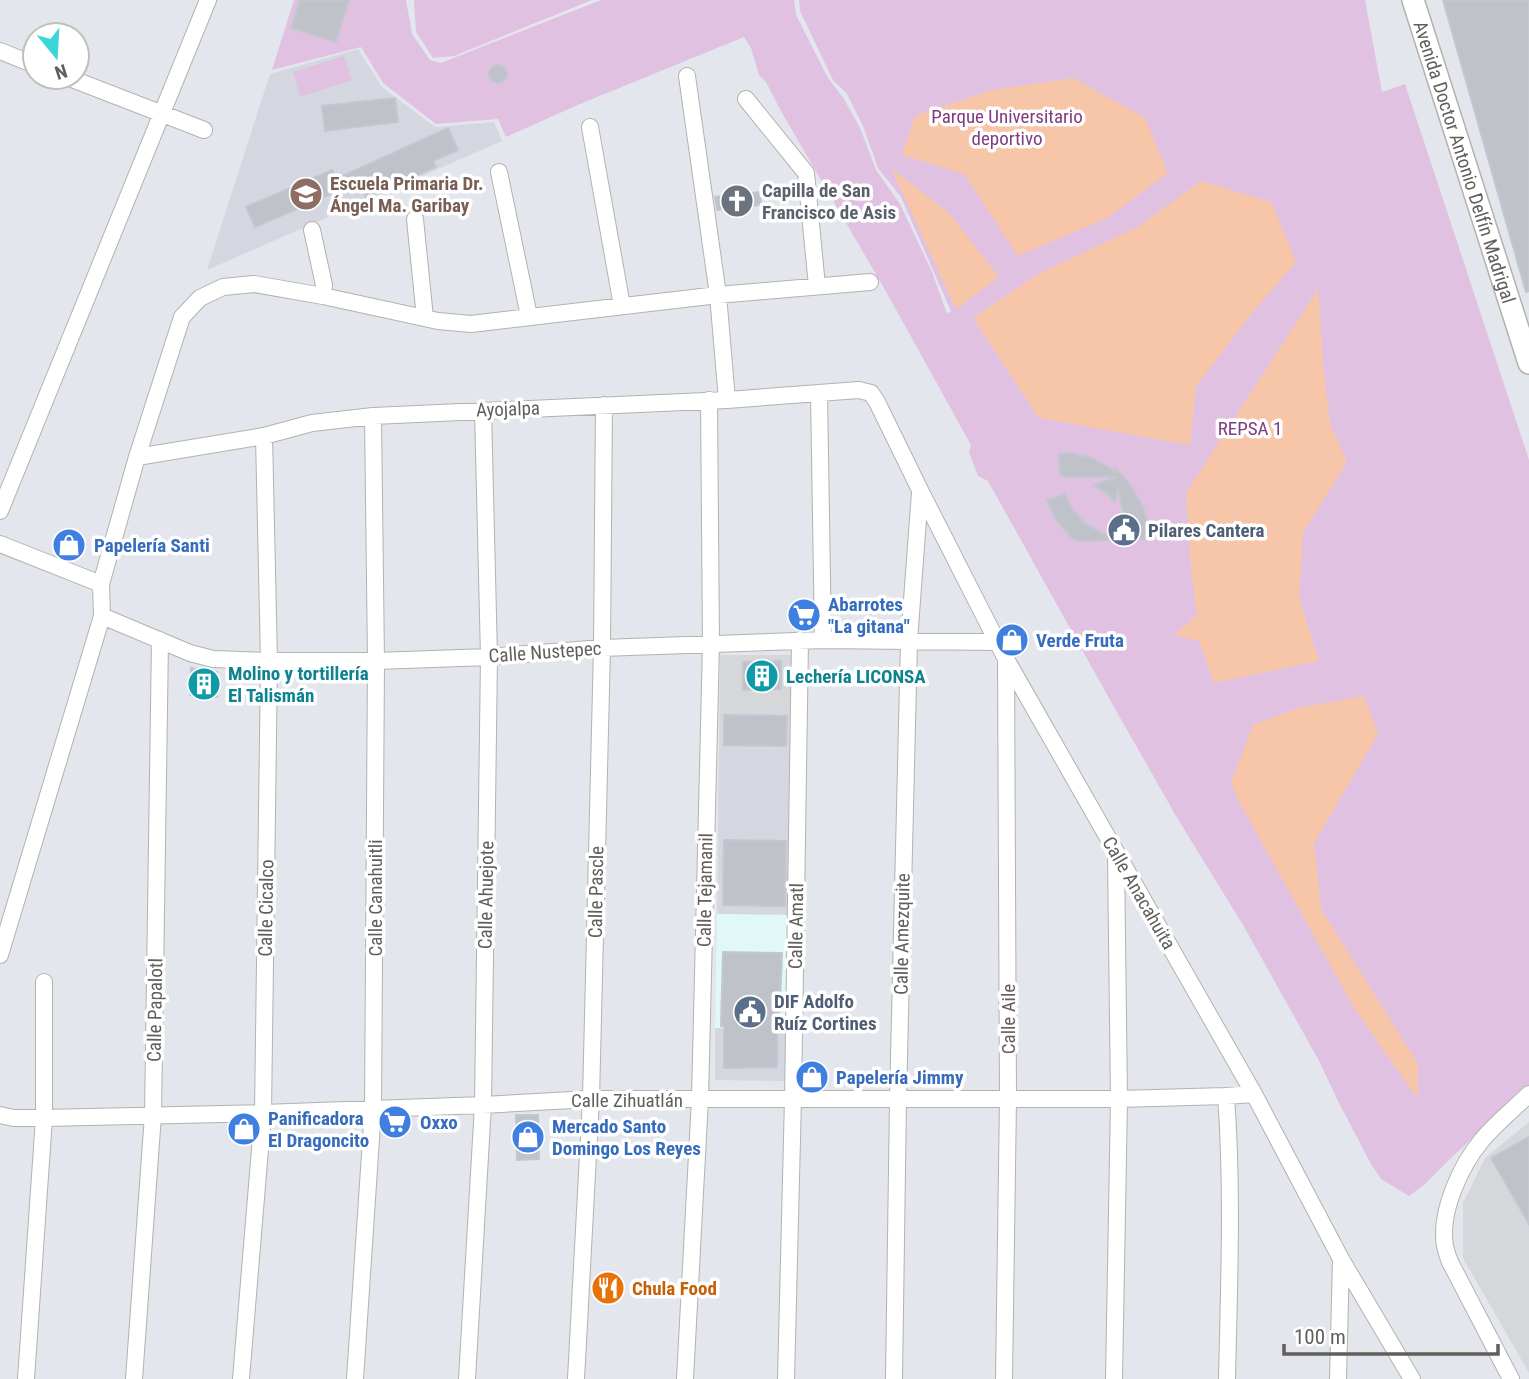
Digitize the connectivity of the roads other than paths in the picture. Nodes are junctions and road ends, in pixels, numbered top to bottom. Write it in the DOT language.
graph roads {
  1 [pos="208,0"];
  2 [pos="1413,0"];
  3 [pos="0,51"];
  4 [pos="21,59"];
  5 [pos="687,76"];
  6 [pos="91,86"];
  7 [pos="746,99"];
  8 [pos="163,113"];
  9 [pos="590,127"];
  10 [pos="204,130"];
  11 [pos="499,172"];
  12 [pos="415,219"];
  13 [pos="312,230"];
  14 [pos="870,282"];
  15 [pos="817,286"];
  16 [pos="718,295"];
  17 [pos="323,296"];
  18 [pos="622,306"];
  19 [pos="529,317"];
  20 [pos="425,318"];
  21 [pos="1529,362"];
  22 [pos="819,393"];
  23 [pos="709,400"];
  24 [pos="727,400"];
  25 [pos="877,402"];
  26 [pos="604,405"];
  27 [pos="483,410"];
  28 [pos="373,416"];
  29 [pos="264,436"];
  30 [pos="137,457"];
  31 [pos="920,490"];
  32 [pos="0,511"];
  33 [pos="0,544"];
  34 [pos="101,584"];
  35 [pos="102,616"];
  36 [pos="823,639"];
  37 [pos="159,640"];
  38 [pos="800,640"];
  39 [pos="909,641"];
  40 [pos="997,642"];
  41 [pos="711,644"];
  42 [pos="602,648"];
  43 [pos="489,657"];
  44 [pos="1006,659"];
  45 [pos="269,661"];
  46 [pos="376,661"];
  47 [pos="1116,854"];
  48 [pos="0,955"];
  49 [pos="44,982"];
  50 [pos="1254,1094"];
  51 [pos="1529,1094"];
  52 [pos="1226,1096"];
  53 [pos="1008,1098"];
  54 [pos="591,1099"];
  55 [pos="700,1099"];
  56 [pos="793,1099"];
  57 [pos="898,1099"];
  58 [pos="1119,1099"];
  59 [pos="483,1105"];
  60 [pos="373,1109"];
  61 [pos="263,1113"];
  62 [pos="0,1115"];
  63 [pos="153,1115"];
  64 [pos="44,1118"];
  65 [pos="1341,1259"];
  66 [pos="26,1379"];
  67 [pos="134,1379"];
  68 [pos="241,1379"];
  69 [pos="355,1379"];
  70 [pos="467,1379"];
  71 [pos="576,1379"];
  72 [pos="685,1379"];
  73 [pos="786,1379"];
  74 [pos="894,1379"];
  75 [pos="1004,1379"];
  76 [pos="1114,1379"];
  77 [pos="1227,1379"];
  78 [pos="1338,1379"];
  79 [pos="1412,1379"];
  80 [pos="1511,1379"];
  1 -- 8 [label="street"];
  2 -- 21 [label="main road, Avenida Doctor Antonio Delfín Madrigal"];
  3 -- 4 [label="street"];
  5 -- 16 [label="street"];
  6 -- 8 [label="street"];
  7 -- 15 [label="street"];
  8 -- 10 [label="street"];
  8 -- 32 [label="street"];
  9 -- 18 [label="street"];
  11 -- 19 [label="street"];
  12 -- 20 [label="street"];
  13 -- 17 [label="street"];
  14 -- 15 [label="street"];
  15 -- 16 [label="street"];
  16 -- 18 [label="street"];
  16 -- 24 [label="street"];
  17 -- 20 [label="street"];
  17 -- 30 [label="street"];
  18 -- 19 [label="street"];
  19 -- 20 [label="street"];
  22 -- 24 [label="street, Ayojalpa"];
  22 -- 25 [label="street, Ayojalpa"];
  22 -- 36 [label="street"];
  23 -- 24 [label="street, Ayojalpa"];
  23 -- 26 [label="street, Ayojalpa"];
  23 -- 41 [label="street, Calle Tejamanil"];
  25 -- 31 [label="street, Calle Anacahuita"];
  26 -- 27 [label="street, Ayojalpa"];
  26 -- 42 [label="street, Calle Pascle"];
  27 -- 28 [label="street, Ayojalpa"];
  27 -- 43 [label="street, Calle Ahuejote"];
  28 -- 29 [label="street, Ayojalpa"];
  28 -- 46 [label="street, Calle Canahuitli"];
  29 -- 30 [label="street, Ayojalpa"];
  29 -- 45 [label="street, Calle Cicalco"];
  30 -- 34 [label="street"];
  31 -- 39 [label="street, Calle Amezquite"];
  31 -- 40 [label="street, Calle Anacahuita"];
  33 -- 34 [label="street"];
  34 -- 35 [label="street"];
  35 -- 37 [label="street, Calle Nustepec"];
  35 -- 48 [label="street"];
  36 -- 38 [label="street, Calle Nustepec"];
  36 -- 39 [label="street, Calle Nustepec"];
  37 -- 45 [label="street, Calle Nustepec"];
  37 -- 63 [label="street, Calle Papalotl"];
  38 -- 41 [label="street, Calle Nustepec"];
  38 -- 56 [label="street, Calle Amatl"];
  39 -- 40 [label="street, Calle Nustepec"];
  39 -- 57 [label="street, Calle Amezquite"];
  40 -- 44 [label="street, Calle Anacahuita"];
  41 -- 42 [label="street, Calle Nustepec"];
  41 -- 55 [label="street, Calle Tejamanil"];
  42 -- 43 [label="street, Calle Nustepec"];
  42 -- 54 [label="street, Calle Pascle"];
  43 -- 46 [label="street, Calle Nustepec"];
  43 -- 59 [label="street, Calle Ahuejote"];
  44 -- 47 [label="street, Calle Anacahuita"];
  44 -- 53 [label="street, Calle Aile"];
  45 -- 46 [label="street, Calle Nustepec"];
  45 -- 61 [label="street, Calle Cicalco"];
  46 -- 60 [label="street, Calle Canahuitli"];
  47 -- 50 [label="street, Calle Anacahuita"];
  47 -- 58 [label="street"];
  49 -- 64 [label="street"];
  50 -- 52 [label="street, Calle Zihuatlán"];
  50 -- 65 [label="street, Calle Anacahuita"];
  51 -- 80 [label="street"];
  52 -- 58 [label="street, Calle Zihuatlán"];
  52 -- 77 [label="street"];
  53 -- 57 [label="street, Calle Zihuatlán"];
  53 -- 58 [label="street, Calle Zihuatlán"];
  53 -- 75 [label="street, Calle Aile"];
  54 -- 55 [label="street, Calle Zihuatlán"];
  54 -- 59 [label="street, Calle Zihuatlán"];
  54 -- 71 [label="street, Calle Pascle"];
  55 -- 56 [label="street, Calle Zihuatlán"];
  55 -- 72 [label="street, Calle Tejamanil"];
  56 -- 57 [label="street, Calle Zihuatlán"];
  56 -- 73 [label="street, Calle Amatl"];
  57 -- 74 [label="street, Calle Amezquite"];
  58 -- 76 [label="street"];
  59 -- 60 [label="street, Calle Zihuatlán"];
  59 -- 70 [label="street, Calle Ahuejote"];
  60 -- 61 [label="street, Calle Zihuatlán"];
  60 -- 69 [label="street, Calle Canahuitli"];
  61 -- 63 [label="street, Calle Zihuatlán"];
  61 -- 68 [label="street, Calle Cicalco"];
  62 -- 64 [label="street, Calle Zihuatlán"];
  63 -- 64 [label="street, Calle Zihuatlán"];
  63 -- 67 [label="street, Calle Papalotl"];
  64 -- 66 [label="street"];
  65 -- 78 [label="street"];
  65 -- 79 [label="street, Calle Anacahuita"];
}
